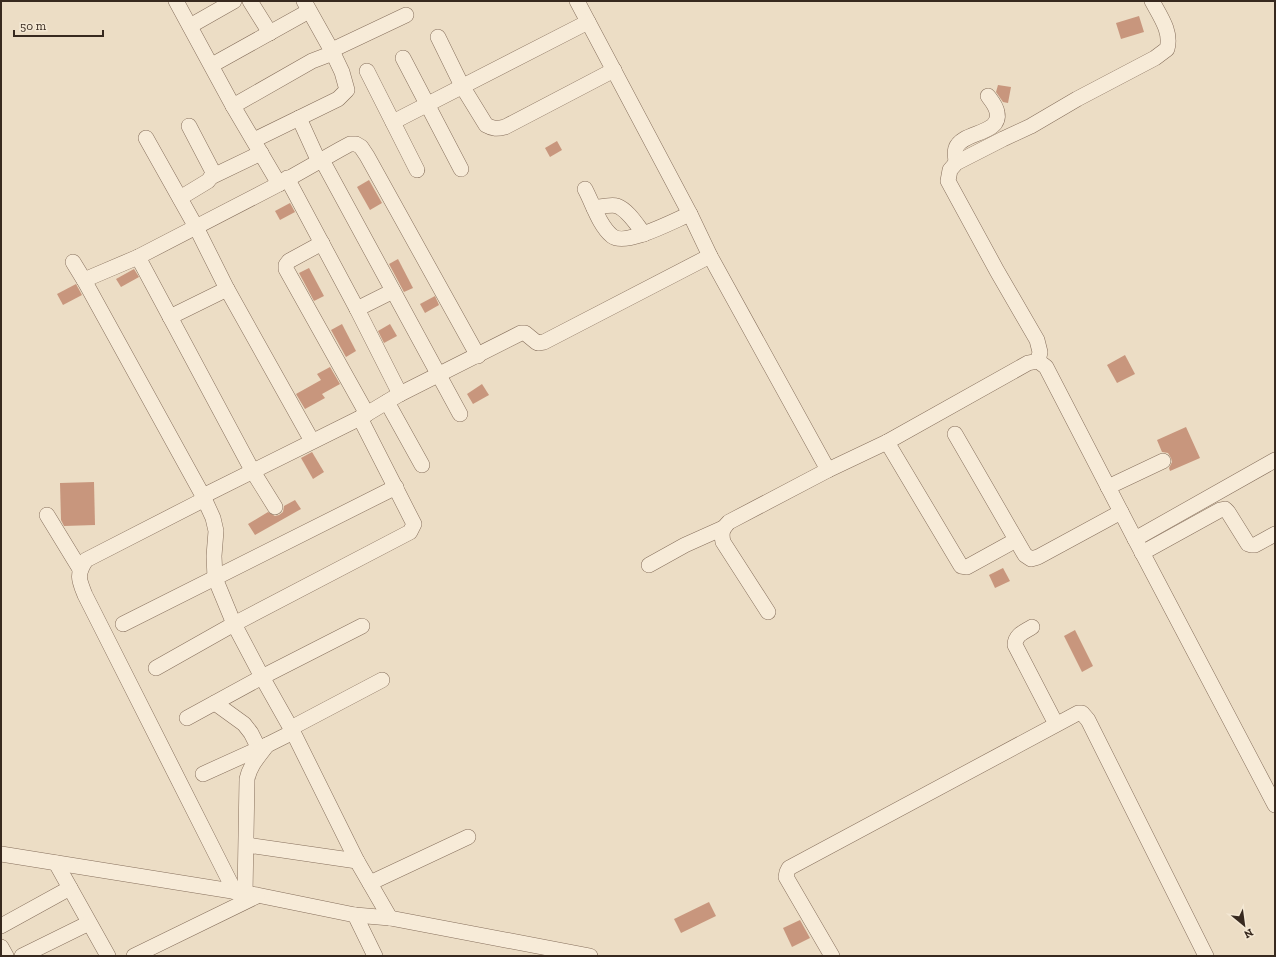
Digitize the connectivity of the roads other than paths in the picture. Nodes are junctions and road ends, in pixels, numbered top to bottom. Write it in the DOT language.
graph roads {
  1 [pos="176,1"];
  2 [pos="234,1"];
  3 [pos="250,1"];
  4 [pos="577,1"];
  5 [pos="1152,1"];
  6 [pos="306,6"];
  7 [pos="406,15"];
  8 [pos="588,22"];
  9 [pos="190,26"];
  10 [pos="270,33"];
  11 [pos="438,37"];
  12 [pos="333,51"];
  13 [pos="403,58"];
  14 [pos="212,65"];
  15 [pos="614,70"];
  16 [pos="462,86"];
  17 [pos="347,90"];
  18 [pos="988,96"];
  19 [pos="427,104"];
  20 [pos="234,106"];
  21 [pos="299,118"];
  22 [pos="393,122"];
  23 [pos="189,126"];
  24 [pos="146,138"];
  25 [pos="258,147"];
  26 [pos="320,161"];
  27 [pos="956,163"];
  28 [pos="461,169"];
  29 [pos="417,170"];
  30 [pos="211,177"];
  31 [pos="283,181"];
  32 [pos="585,189"];
  33 [pos="180,198"];
  34 [pos="594,208"];
  35 [pos="690,214"];
  36 [pos="196,227"];
  37 [pos="644,234"];
  38 [pos="322,243"];
  39 [pos="710,256"];
  40 [pos="138,257"];
  41 [pos="73,262"];
  42 [pos="84,280"];
  43 [pos="227,289"];
  44 [pos="393,291"];
  45 [pos="357,309"];
  46 [pos="170,317"];
  47 [pos="478,356"];
  48 [pos="1038,361"];
  49 [pos="438,374"];
  50 [pos="400,394"];
  51 [pos="387,402"];
  52 [pos="460,414"];
  53 [pos="363,416"];
  54 [pos="955,434"];
  55 [pos="312,441"];
  56 [pos="886,442"];
  57 [pos="1275,460"];
  58 [pos="1163,461"];
  59 [pos="422,464"];
  60 [pos="252,470"];
  61 [pos="828,470"];
  62 [pos="396,487"];
  63 [pos="1108,487"];
  64 [pos="204,497"];
  65 [pos="275,507"];
  66 [pos="1121,512"];
  67 [pos="47,515"];
  68 [pos="723,528"];
  69 [pos="1275,534"];
  70 [pos="1135,539"];
  71 [pos="1016,540"];
  72 [pos="1142,553"];
  73 [pos="649,565"];
  74 [pos="80,569"];
  75 [pos="215,578"];
  76 [pos="768,612"];
  77 [pos="123,624"];
  78 [pos="234,624"];
  79 [pos="362,626"];
  80 [pos="1032,627"];
  81 [pos="156,668"];
  82 [pos="262,677"];
  83 [pos="382,680"];
  84 [pos="215,703"];
  85 [pos="187,718"];
  86 [pos="1056,724"];
  87 [pos="292,730"];
  88 [pos="263,747"];
  89 [pos="203,774"];
  90 [pos="1275,805"];
  91 [pos="468,837"];
  92 [pos="247,844"];
  93 [pos="1,854"];
  94 [pos="356,861"];
  95 [pos="56,863"];
  96 [pos="370,884"];
  97 [pos="70,888"];
  98 [pos="246,894"];
  99 [pos="354,915"];
  100 [pos="390,918"];
  101 [pos="89,923"];
  102 [pos="1,926"];
  103 [pos="1,947"];
  104 [pos="6,956"];
  105 [pos="22,956"];
  106 [pos="108,956"];
  107 [pos="134,956"];
  108 [pos="375,956"];
  109 [pos="590,956"];
  110 [pos="832,956"];
  111 [pos="1206,956"];
  1 -- 9 [label="street"];
  2 -- 9 [label="street"];
  3 -- 10 [label="street"];
  4 -- 8 [label="street"];
  5 -- 27 [label="street"];
  6 -- 10 [label="street"];
  6 -- 12 [label="street"];
  7 -- 12 [label="street"];
  8 -- 15 [label="street"];
  8 -- 16 [label="street"];
  9 -- 14 [label="street"];
  10 -- 14 [label="street"];
  11 -- 16 [label="street"];
  12 -- 17 [label="street"];
  12 -- 20 [label="street"];
  13 -- 19 [label="street"];
  14 -- 20 [label="street"];
  15 -- 16 [label="street"];
  15 -- 35 [label="street"];
  16 -- 19 [label="street"];
  17 -- 21 [label="street"];
  17 -- 22 [label="street"];
  18 -- 27 [label="street"];
  19 -- 22 [label="street"];
  19 -- 28 [label="street"];
  20 -- 25 [label="street"];
  21 -- 25 [label="street"];
  21 -- 26 [label="street"];
  22 -- 29 [label="street"];
  23 -- 30 [label="street"];
  24 -- 33 [label="street"];
  25 -- 30 [label="street"];
  25 -- 31 [label="street"];
  26 -- 31 [label="street"];
  26 -- 44 [label="street"];
  26 -- 47 [label="street"];
  27 -- 48 [label="street"];
  30 -- 33 [label="street"];
  31 -- 36 [label="street"];
  31 -- 38 [label="street"];
  32 -- 34 [label="street"];
  33 -- 36 [label="street"];
  34 -- 37 [label="street"];
  34 -- 37 [label="street"];
  35 -- 37 [label="street"];
  35 -- 39 [label="street"];
  36 -- 40 [label="street"];
  36 -- 43 [label="street"];
  38 -- 45 [label="street"];
  38 -- 53 [label="street"];
  39 -- 47 [label="street"];
  39 -- 61 [label="street"];
  40 -- 42 [label="street"];
  40 -- 46 [label="street"];
  41 -- 42 [label="street"];
  42 -- 64 [label="street"];
  43 -- 46 [label="street"];
  43 -- 55 [label="street"];
  44 -- 45 [label="street"];
  44 -- 49 [label="street"];
  45 -- 50 [label="street"];
  46 -- 60 [label="street"];
  47 -- 49 [label="street"];
  48 -- 56 [label="street"];
  48 -- 63 [label="street"];
  49 -- 50 [label="street"];
  49 -- 52 [label="street"];
  50 -- 51 [label="street"];
  51 -- 53 [label="street"];
  51 -- 59 [label="street"];
  53 -- 55 [label="street"];
  53 -- 62 [label="street"];
  54 -- 71 [label="street"];
  55 -- 60 [label="street"];
  56 -- 61 [label="street"];
  56 -- 71 [label="street"];
  57 -- 70 [label="street"];
  58 -- 63 [label="street"];
  60 -- 64 [label="street"];
  60 -- 65 [label="street"];
  61 -- 68 [label="street"];
  62 -- 75 [label="street"];
  62 -- 78 [label="street"];
  63 -- 66 [label="street"];
  64 -- 74 [label="street"];
  64 -- 75 [label="street"];
  66 -- 70 [label="street"];
  66 -- 71 [label="street"];
  67 -- 74 [label="street"];
  68 -- 73 [label="street"];
  68 -- 76 [label="street"];
  69 -- 72 [label="street"];
  70 -- 72 [label="street"];
  72 -- 90 [label="street"];
  74 -- 98 [label="street"];
  75 -- 77 [label="street"];
  75 -- 78 [label="street"];
  78 -- 81 [label="street"];
  78 -- 82 [label="street"];
  79 -- 82 [label="street"];
  80 -- 86 [label="street"];
  82 -- 84 [label="street"];
  82 -- 87 [label="street"];
  83 -- 87 [label="street"];
  84 -- 85 [label="street"];
  84 -- 88 [label="street"];
  86 -- 110 [label="street"];
  86 -- 111 [label="street"];
  87 -- 88 [label="street"];
  87 -- 94 [label="street"];
  88 -- 89 [label="street"];
  88 -- 92 [label="street"];
  91 -- 96 [label="street"];
  92 -- 94 [label="street"];
  92 -- 98 [label="street"];
  93 -- 95 [label="street"];
  94 -- 96 [label="street"];
  95 -- 97 [label="street"];
  95 -- 98 [label="street"];
  96 -- 100 [label="street"];
  97 -- 101 [label="street"];
  97 -- 102 [label="street"];
  98 -- 99 [label="street"];
  98 -- 107 [label="street"];
  99 -- 100 [label="street"];
  99 -- 108 [label="street"];
  100 -- 109 [label="street"];
  101 -- 105 [label="street"];
  101 -- 106 [label="street"];
  103 -- 104 [label="street"];
}
